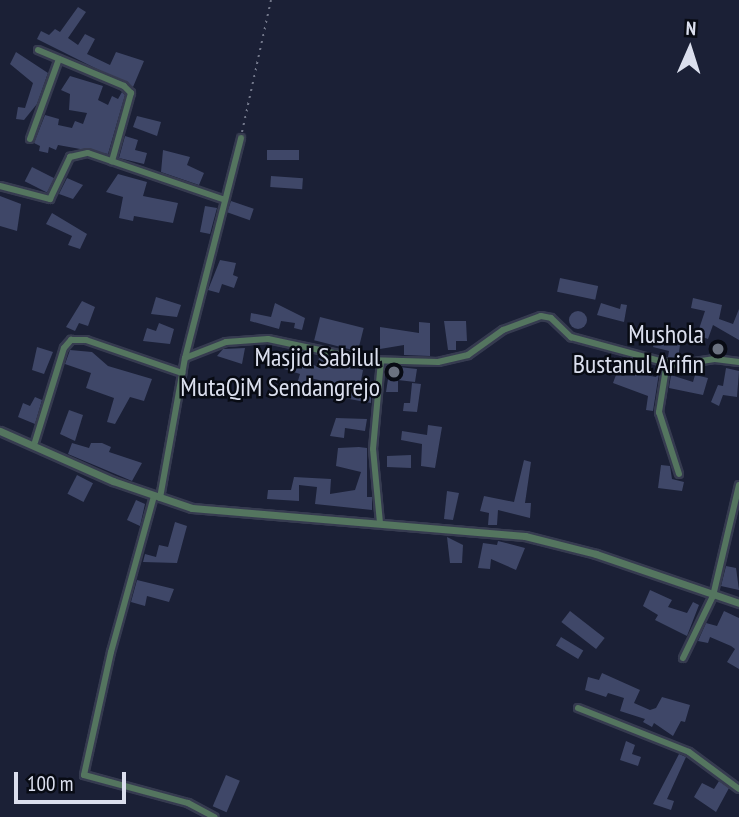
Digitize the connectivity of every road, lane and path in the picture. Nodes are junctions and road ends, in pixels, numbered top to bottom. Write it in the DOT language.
graph roads {
  1 [pos="271,0"];
  2 [pos="38,50"];
  3 [pos="58,59"];
  4 [pos="241,138"];
  5 [pos="30,139"];
  6 [pos="112,161"];
  7 [pos="0,186"];
  8 [pos="222,199"];
  9 [pos="185,358"];
  10 [pos="382,361"];
  11 [pos="667,362"];
  12 [pos="739,362"];
  13 [pos="182,373"];
  14 [pos="0,431"];
  15 [pos="35,442"];
  16 [pos="679,474"];
  17 [pos="739,485"];
  18 [pos="157,497"];
  19 [pos="380,523"];
  20 [pos="713,596"];
  21 [pos="739,603"];
  22 [pos="683,658"];
  23 [pos="578,708"];
  24 [pos="739,789"];
  25 [pos="214,817"];
  1 -- 4 [label="path"];
  2 -- 3 [label="street"];
  3 -- 5 [label="street"];
  3 -- 6 [label="street"];
  4 -- 8 [label="street"];
  6 -- 7 [label="street"];
  6 -- 8 [label="street"];
  8 -- 9 [label="street"];
  9 -- 10 [label="street"];
  9 -- 13 [label="street"];
  10 -- 11 [label="street"];
  10 -- 19 [label="street"];
  11 -- 12 [label="street"];
  11 -- 16 [label="street"];
  13 -- 15 [label="street"];
  13 -- 18 [label="street"];
  14 -- 15 [label="street"];
  15 -- 18 [label="street"];
  17 -- 20 [label="street"];
  18 -- 19 [label="street"];
  18 -- 25 [label="street"];
  19 -- 20 [label="street"];
  20 -- 21 [label="street"];
  20 -- 22 [label="street"];
  23 -- 24 [label="street"];
}
